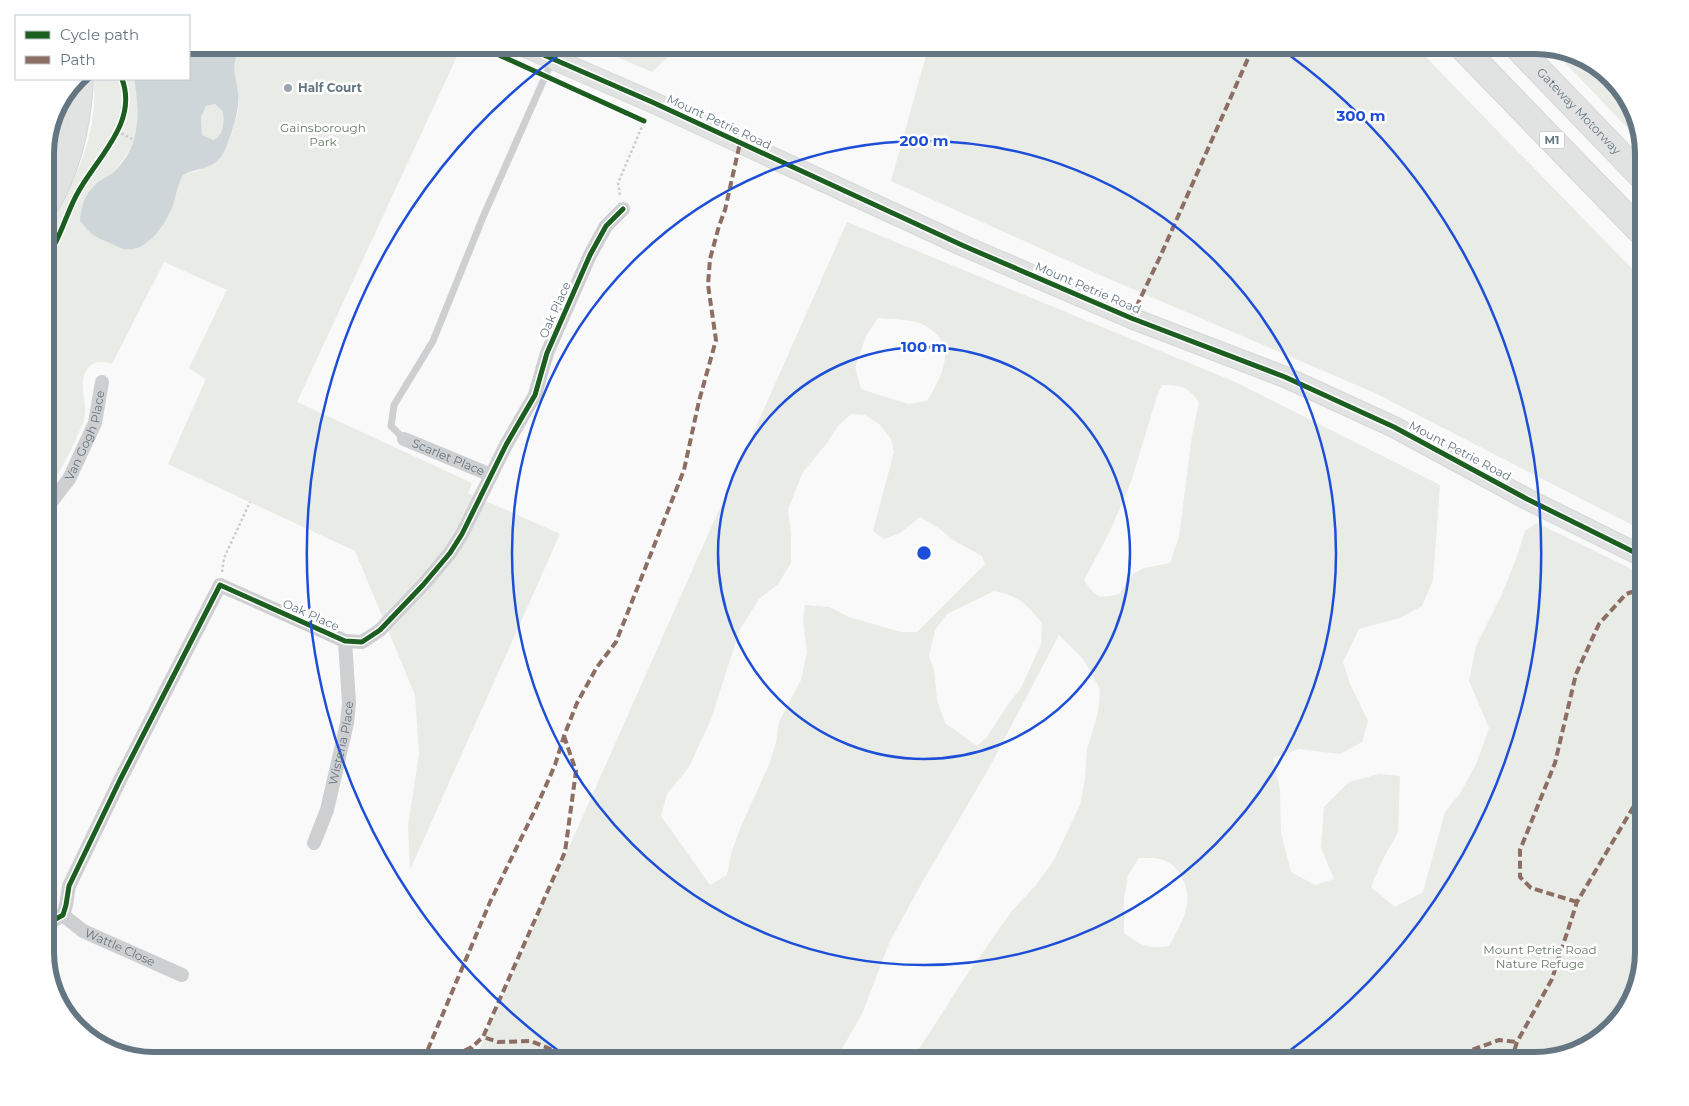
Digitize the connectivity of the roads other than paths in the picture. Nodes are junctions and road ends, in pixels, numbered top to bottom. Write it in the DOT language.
graph roads {
  1 [pos="541,54"];
  2 [pos="1469,54"];
  3 [pos="1524,54"];
  4 [pos="552,59"];
  5 [pos="83,83"];
  6 [pos="60,119"];
  7 [pos="56,153"];
  8 [pos="1635,170"];
  9 [pos="54,197"];
  10 [pos="623,209"];
  11 [pos="1635,226"];
  12 [pos="102,382"];
  13 [pos="404,440"];
  14 [pos="491,475"];
  15 [pos="54,498"];
  16 [pos="1635,552"];
  17 [pos="345,640"];
  18 [pos="314,843"];
  19 [pos="63,915"];
  20 [pos="54,920"];
  21 [pos="182,975"];
  1 -- 4 [label="street, Mount Petrie Road"];
  2 -- 11 [label="highway, M1"];
  3 -- 8 [label="highway, Gateway Motorway"];
  4 -- 13 [label="lane"];
  4 -- 16 [label="street, Mount Petrie Road"];
  5 -- 7 [label="street"];
  6 -- 7 [label="street"];
  7 -- 9 [label="street"];
  10 -- 14 [label="street, Oak Place"];
  12 -- 15 [label="street, Van Gogh Place"];
  13 -- 14 [label="street, Scarlet Place"];
  14 -- 17 [label="street, Oak Place"];
  17 -- 18 [label="street, Wisteria Place"];
  17 -- 19 [label="street, Oak Place"];
  19 -- 20 [label="street"];
  19 -- 21 [label="street, Wattle Close"];
}
